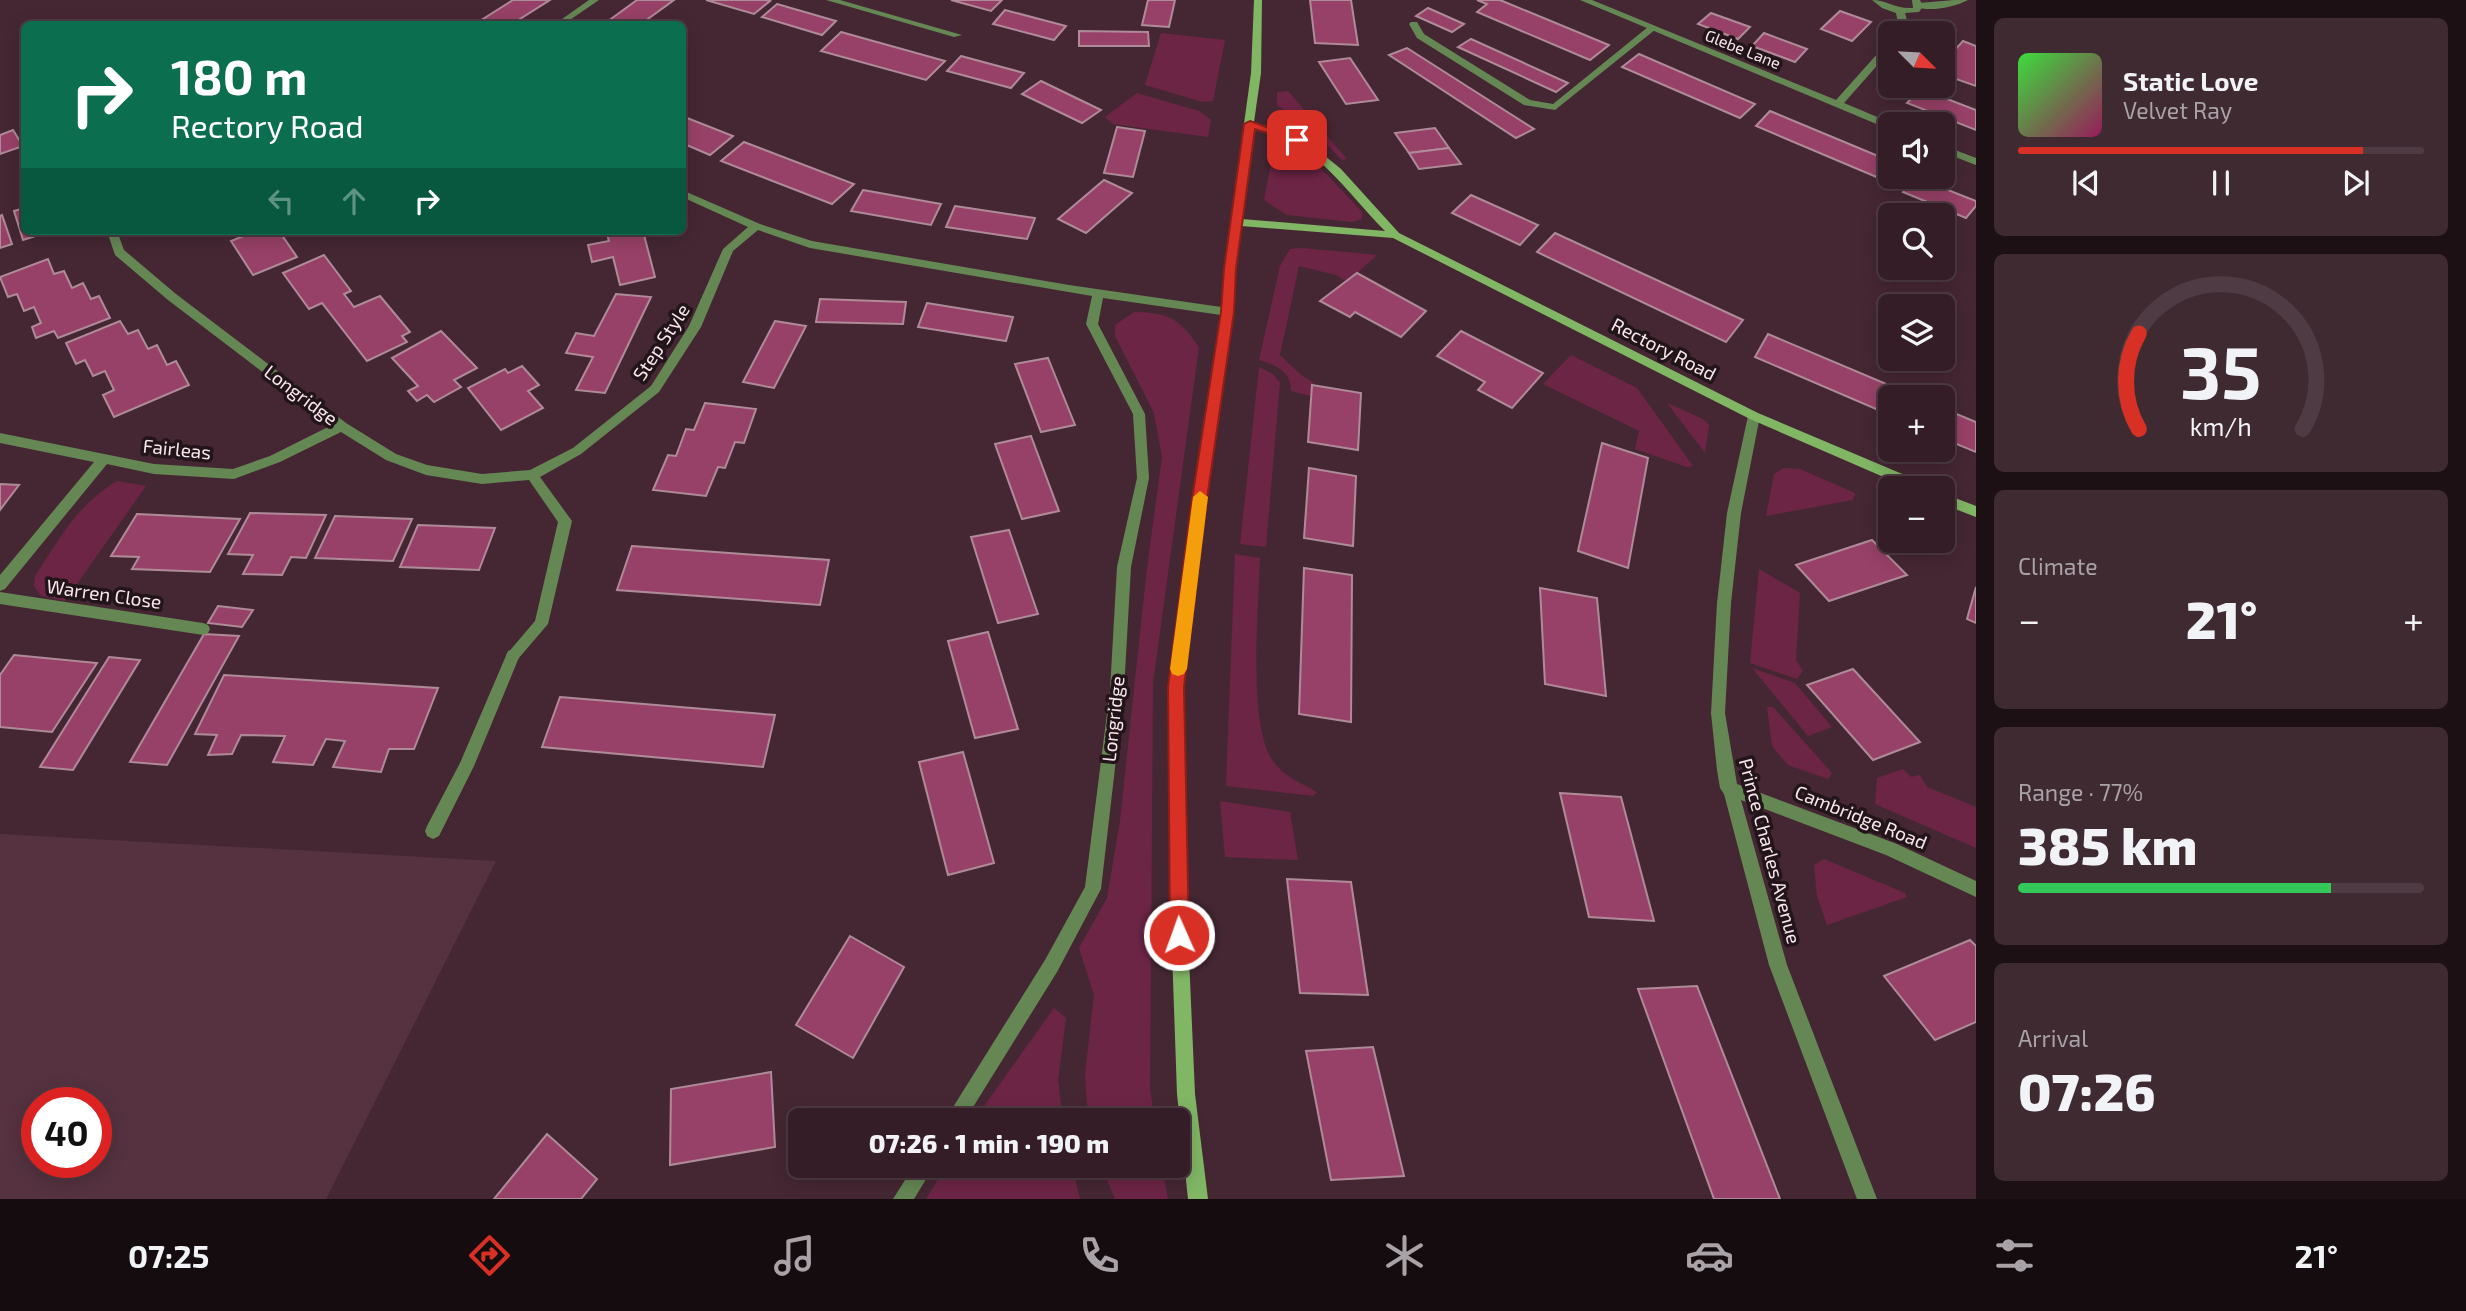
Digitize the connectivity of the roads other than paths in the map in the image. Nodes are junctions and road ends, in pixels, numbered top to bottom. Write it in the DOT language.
graph roads {
  1 [pos="595,0"];
  2 [pos="830,0"];
  3 [pos="1258,0"];
  4 [pos="1584,0"];
  5 [pos="1876,0"];
  6 [pos="1964,0"];
  7 [pos="1917,3"];
  8 [pos="1900,12"];
  9 [pos="564,21"];
  10 [pos="1902,21"];
  11 [pos="1414,24"];
  12 [pos="1651,29"];
  13 [pos="957,36"];
  14 [pos="1878,58"];
  15 [pos="1838,103"];
  16 [pos="1878,121"];
  17 [pos="1250,124"];
  18 [pos="1955,153"];
  19 [pos="1976,162"];
  20 [pos="686,195"];
  21 [pos="1238,222"];
  22 [pos="755,226"];
  23 [pos="113,235"];
  24 [pos="1395,235"];
  25 [pos="1098,293"];
  26 [pos="1228,312"];
  27 [pos="1754,416"];
  28 [pos="342,426"];
  29 [pos="0,438"];
  30 [pos="105,458"];
  31 [pos="532,475"];
  32 [pos="1893,476"];
  33 [pos="1955,503"];
  34 [pos="1976,512"];
  35 [pos="0,585"];
  36 [pos="0,598"];
  37 [pos="202,629"];
  38 [pos="1728,788"];
  39 [pos="433,831"];
  40 [pos="1976,889"];
  41 [pos="962,1108"];
  42 [pos="917,1178"];
  43 [pos="903,1199"];
  44 [pos="1198,1199"];
  45 [pos="1867,1199"];
  1 -- 9 [label="street"];
  2 -- 13 [label="street"];
  3 -- 17 [label="street"];
  4 -- 12 [label="street, Glebe Lane"];
  5 -- 8 [label="street"];
  6 -- 7 [label="street"];
  7 -- 8 [label="street"];
  8 -- 10 [label="street"];
  11 -- 12 [label="street"];
  12 -- 15 [label="street, Glebe Lane"];
  14 -- 15 [label="street"];
  15 -- 16 [label="street, Glebe Lane"];
  17 -- 21 [label="street"];
  17 -- 24 [label="street, Rectory Road"];
  18 -- 19 [label="street"];
  20 -- 22 [label="street"];
  21 -- 24 [label="street, Rectory Road"];
  21 -- 26 [label="street"];
  22 -- 25 [label="street"];
  22 -- 31 [label="street, Step Style"];
  23 -- 28 [label="street, Longridge"];
  24 -- 27 [label="street, Rectory Road"];
  25 -- 26 [label="street"];
  25 -- 41 [label="street, Longridge"];
  26 -- 44 [label="street"];
  27 -- 32 [label="street, Rectory Road"];
  27 -- 38 [label="street, Prince Charles Avenue"];
  28 -- 30 [label="street, Fairleas"];
  28 -- 31 [label="street, Longridge"];
  29 -- 30 [label="street, Fairleas"];
  30 -- 35 [label="street"];
  31 -- 39 [label="street"];
  33 -- 34 [label="street"];
  36 -- 37 [label="street, Warren Close"];
  38 -- 40 [label="street, Cambridge Road"];
  38 -- 45 [label="street, Prince Charles Avenue"];
  42 -- 43 [label="street"];
}
